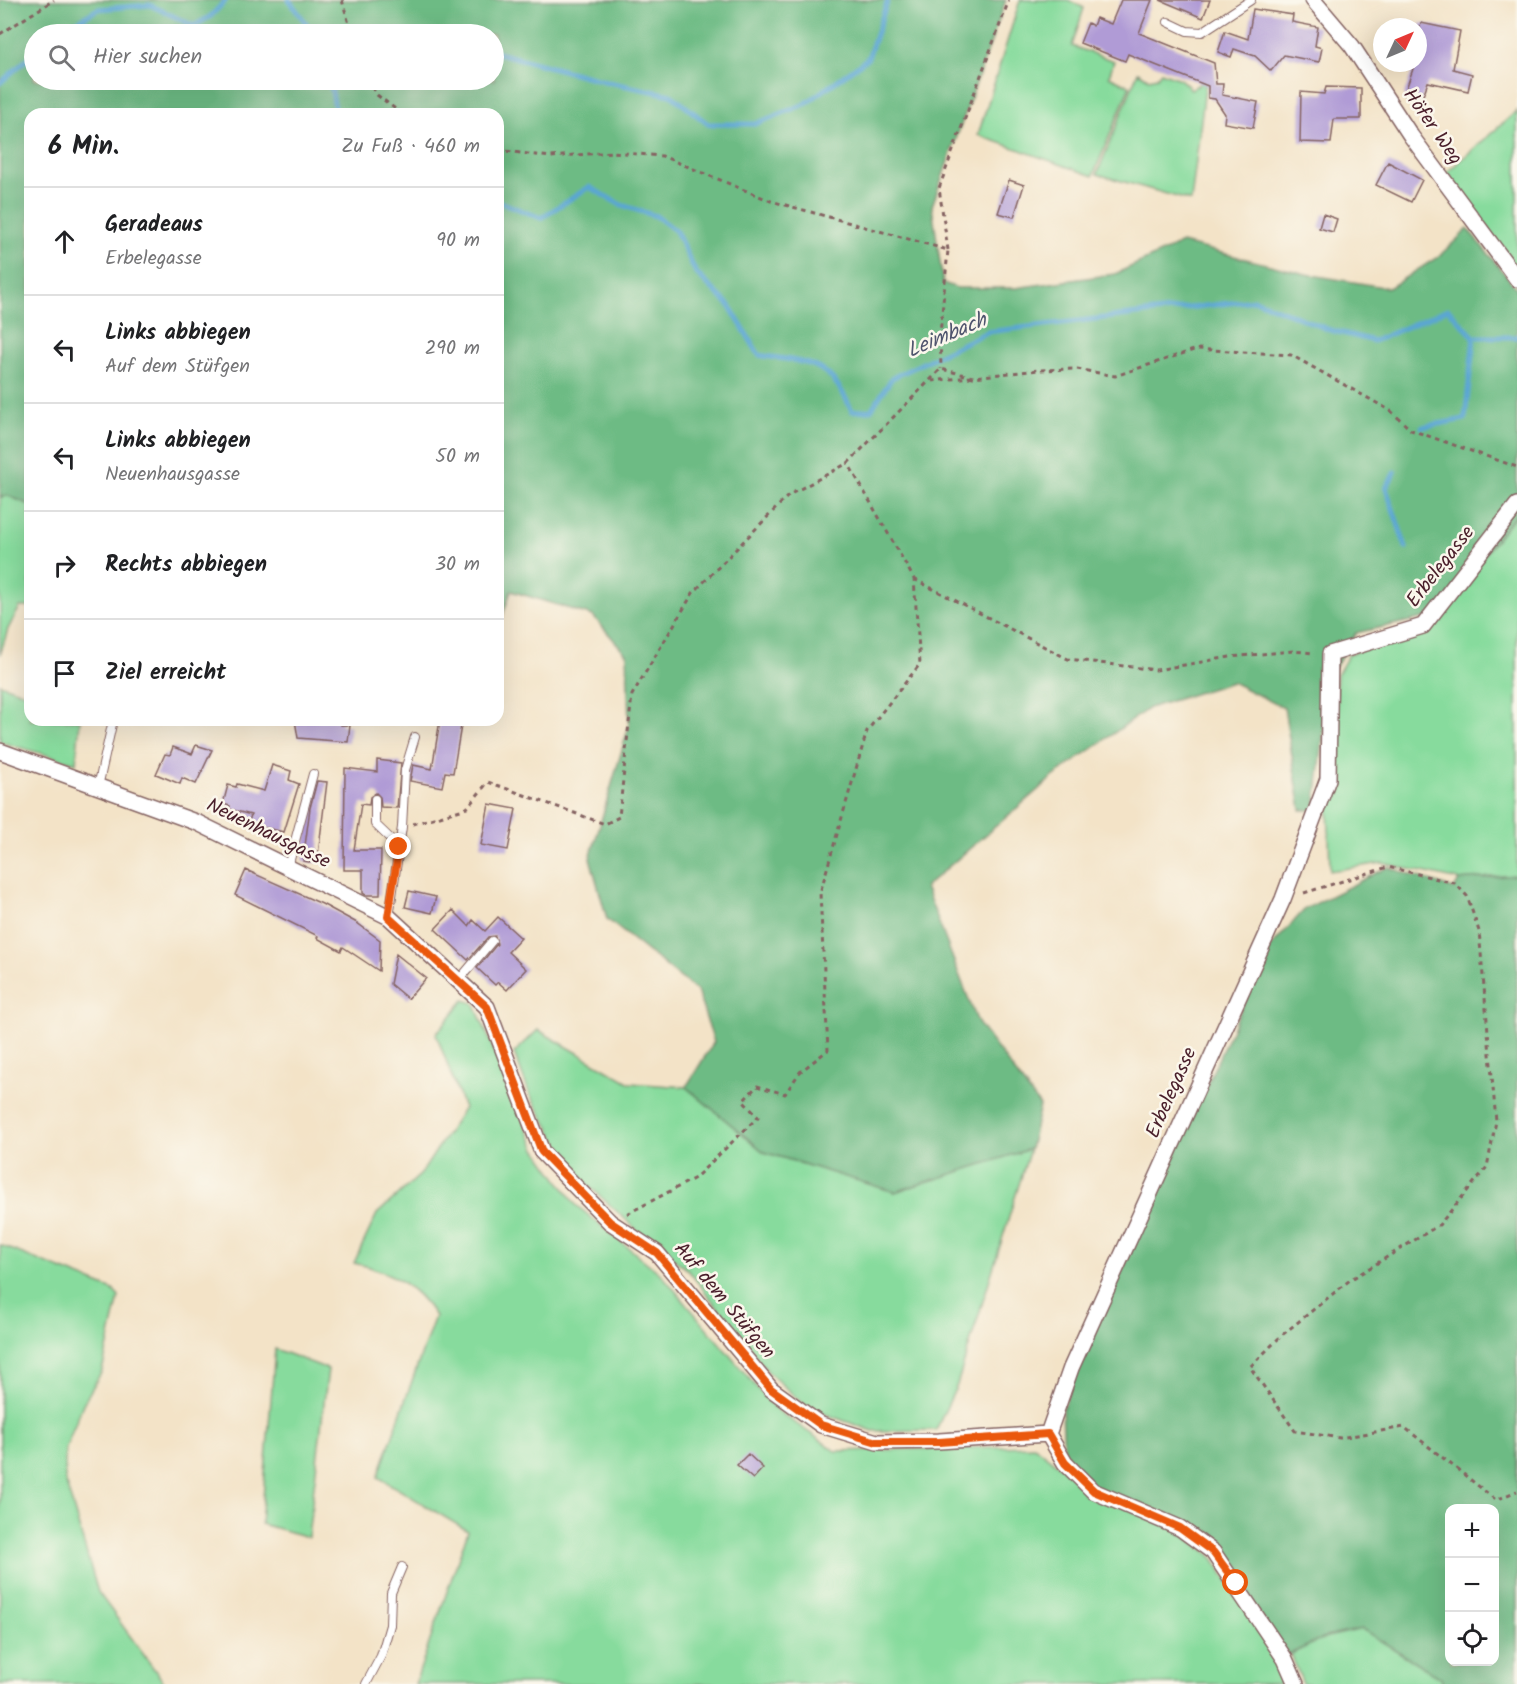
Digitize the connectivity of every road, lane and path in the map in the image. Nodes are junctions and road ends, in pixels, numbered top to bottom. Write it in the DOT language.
graph roads {
  1 [pos="54,0"];
  2 [pos="342,0"];
  3 [pos="1009,0"];
  4 [pos="1251,0"];
  5 [pos="1313,0"];
  6 [pos="1168,22"];
  7 [pos="349,24"];
  8 [pos="0,34"];
  9 [pos="374,90"];
  10 [pos="394,108"];
  11 [pos="504,151"];
  12 [pos="948,250"];
  13 [pos="1517,279"];
  14 [pos="941,369"];
  15 [pos="973,377"];
  16 [pos="930,382"];
  17 [pos="848,463"];
  18 [pos="1517,467"];
  19 [pos="1517,505"];
  20 [pos="914,579"];
  21 [pos="1330,654"];
  22 [pos="112,726"];
  23 [pos="415,737"];
  24 [pos="0,751"];
  25 [pos="313,774"];
  26 [pos="98,787"];
  27 [pos="375,799"];
  28 [pos="402,827"];
  29 [pos="399,847"];
  30 [pos="288,867"];
  31 [pos="1283,899"];
  32 [pos="388,917"];
  33 [pos="492,941"];
  34 [pos="458,981"];
  35 [pos="487,1007"];
  36 [pos="610,1222"];
  37 [pos="1048,1434"];
  38 [pos="1517,1491"];
  39 [pos="402,1568"];
  40 [pos="366,1684"];
  41 [pos="1296,1684"];
  1 -- 8 [label="path"];
  2 -- 7 [label="path"];
  3 -- 12 [label="path"];
  4 -- 6 [label="lane"];
  5 -- 13 [label="street, Höfer Weg"];
  9 -- 10 [label="path"];
  11 -- 12 [label="path"];
  12 -- 14 [label="path"];
  14 -- 15 [label="path"];
  14 -- 16 [label="path"];
  15 -- 16 [label="path"];
  15 -- 18 [label="path"];
  16 -- 17 [label="path"];
  17 -- 20 [label="path"];
  17 -- 28 [label="path"];
  19 -- 21 [label="street, Erbelegasse"];
  20 -- 21 [label="path"];
  20 -- 36 [label="path"];
  21 -- 31 [label="street, Erbelegasse"];
  22 -- 26 [label="lane"];
  23 -- 28 [label="lane"];
  24 -- 26 [label="street, Neuenhausgasse"];
  25 -- 30 [label="lane"];
  26 -- 30 [label="street, Neuenhausgasse"];
  27 -- 29 [label="lane"];
  28 -- 29 [label="lane"];
  29 -- 32 [label="lane"];
  30 -- 32 [label="street, Neuenhausgasse"];
  31 -- 37 [label="street, Erbelegasse"];
  31 -- 38 [label="path"];
  32 -- 34 [label="street, Neuenhausgasse"];
  33 -- 34 [label="lane"];
  34 -- 35 [label="street, Neuenhausgasse"];
  35 -- 36 [label="street, Auf dem Stüfgen"];
  36 -- 37 [label="street, Auf dem Stüfgen"];
  37 -- 41 [label="street"];
  39 -- 40 [label="lane"];
}
